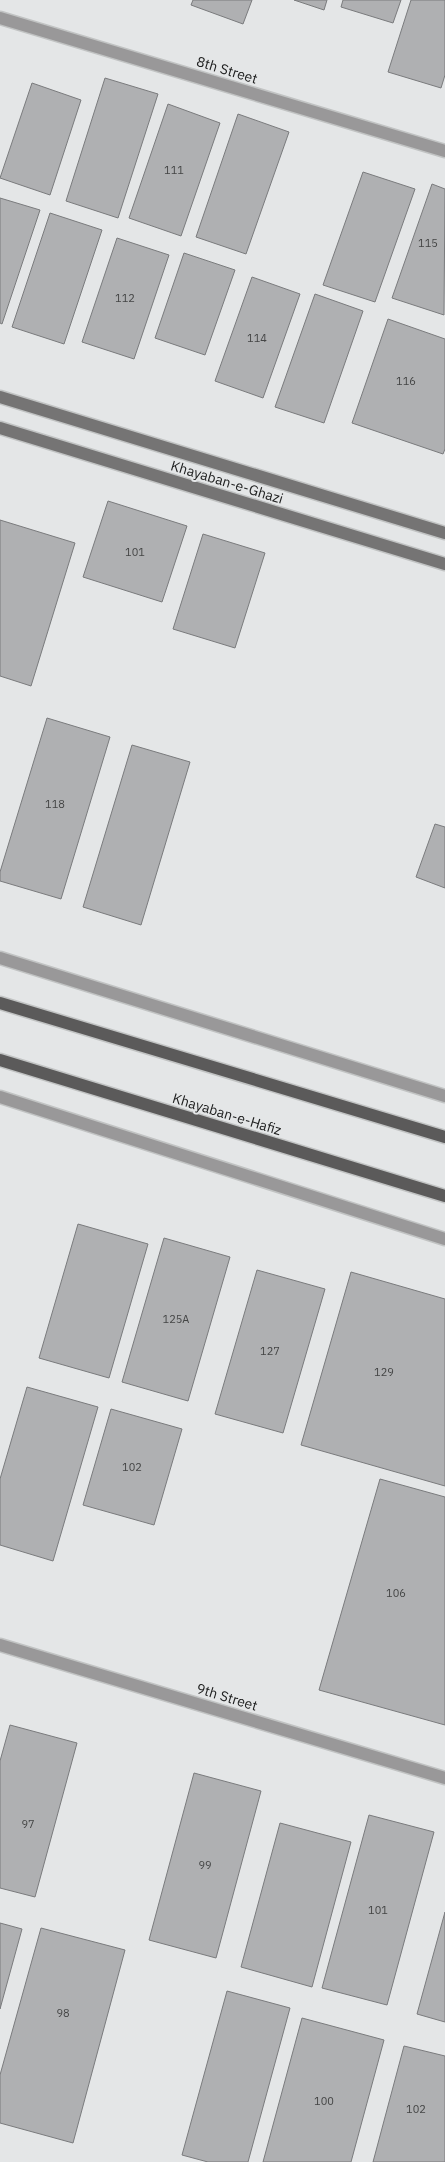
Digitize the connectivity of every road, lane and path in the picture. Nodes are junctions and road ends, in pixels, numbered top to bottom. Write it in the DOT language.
graph roads {
  1 [pos="0,18"];
  2 [pos="445,151"];
  3 [pos="0,397"];
  4 [pos="0,428"];
  5 [pos="445,533"];
  6 [pos="445,564"];
  7 [pos="0,958"];
  8 [pos="0,1004"];
  9 [pos="0,1060"];
  10 [pos="445,1096"];
  11 [pos="0,1097"];
  12 [pos="445,1137"];
  13 [pos="445,1196"];
  14 [pos="445,1239"];
  15 [pos="0,1645"];
  16 [pos="445,1778"];
  1 -- 2 [label="street, 8th Street"];
  3 -- 5 [label="street, Khayaban-e-Ghazi"];
  4 -- 6 [label="street, Khayaban-e-Ghazi"];
  7 -- 10 [label="street"];
  8 -- 12 [label="main road"];
  9 -- 13 [label="main road, Khayaban-e-Hafiz"];
  11 -- 14 [label="street"];
  15 -- 16 [label="street, 9th Street"];
}
